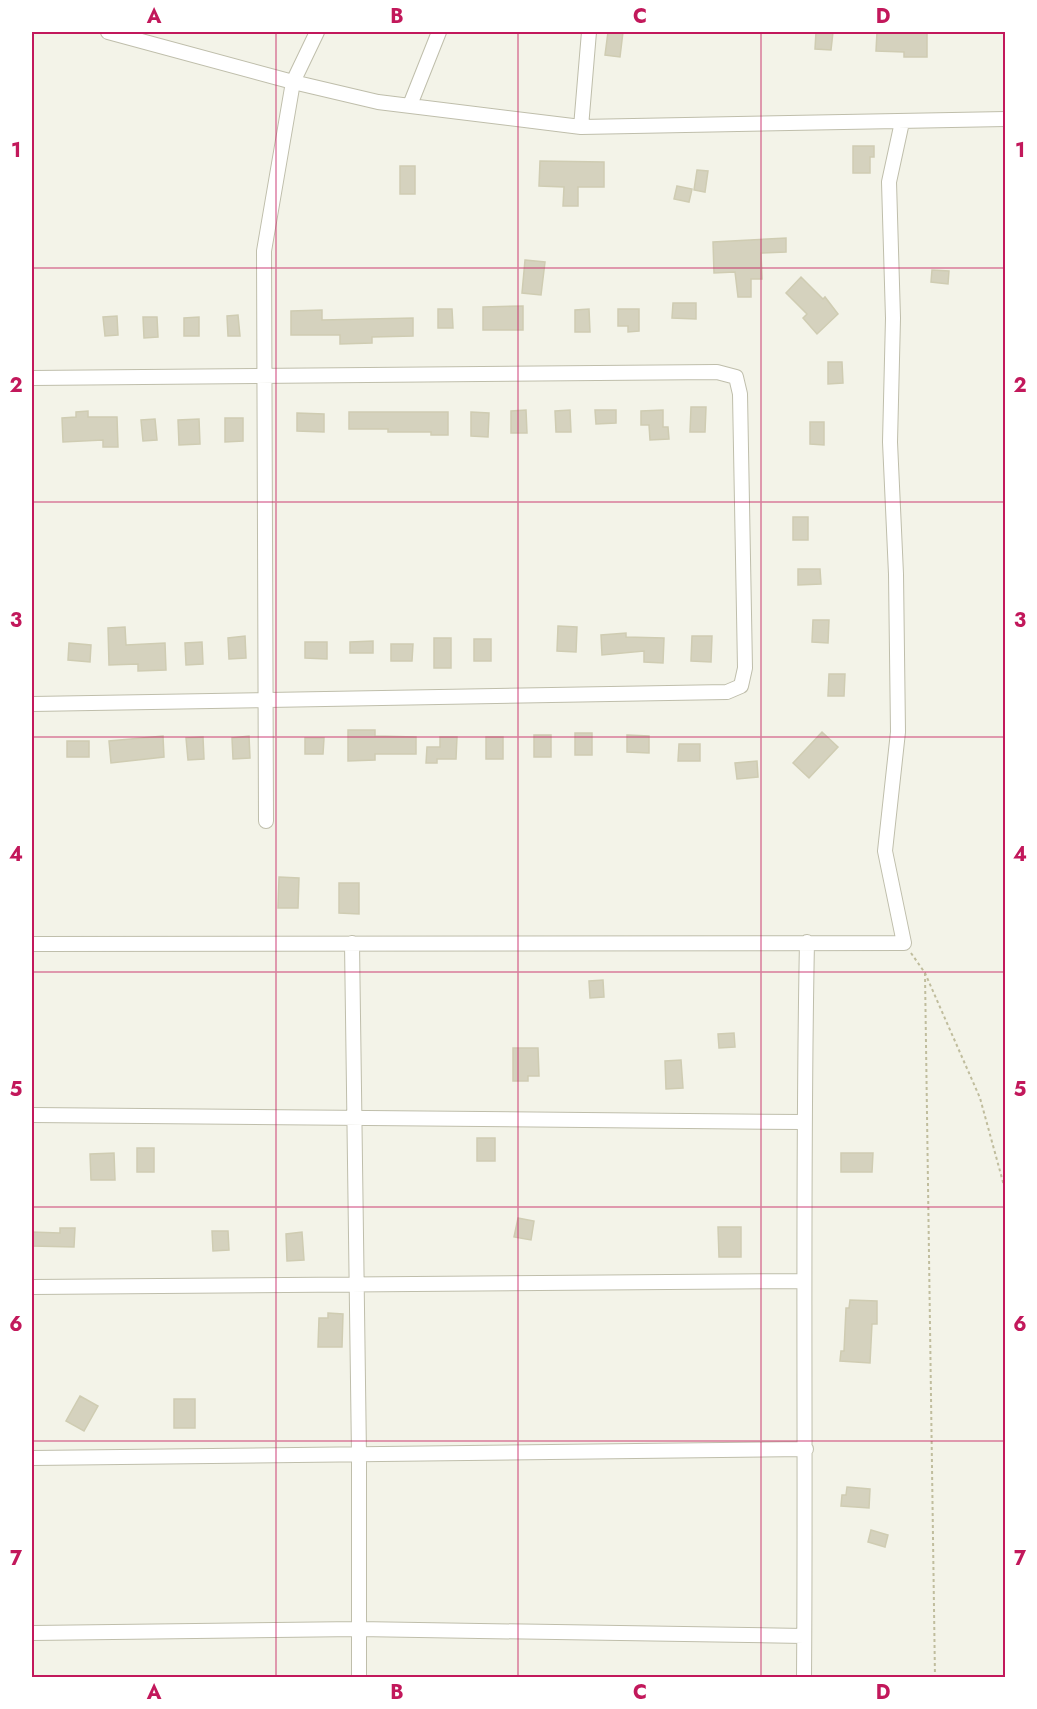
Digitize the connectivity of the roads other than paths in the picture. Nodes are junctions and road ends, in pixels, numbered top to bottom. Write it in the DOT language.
graph roads {
  1 [pos="108,32"];
  2 [pos="317,32"];
  3 [pos="439,32"];
  4 [pos="589,32"];
  5 [pos="293,82"];
  6 [pos="410,105"];
  7 [pos="1005,119"];
  8 [pos="902,122"];
  9 [pos="581,127"];
  10 [pos="263,375"];
  11 [pos="32,378"];
  12 [pos="266,701"];
  13 [pos="32,704"];
  14 [pos="266,821"];
  15 [pos="807,942"];
  16 [pos="352,943"];
  17 [pos="32,944"];
  18 [pos="32,1115"];
  19 [pos="355,1120"];
  20 [pos="803,1122"];
  21 [pos="804,1281"];
  22 [pos="32,1287"];
  23 [pos="356,1287"];
  24 [pos="807,1449"];
  25 [pos="359,1455"];
  26 [pos="32,1458"];
  27 [pos="358,1629"];
  28 [pos="32,1633"];
  29 [pos="804,1636"];
  30 [pos="359,1677"];
  31 [pos="804,1677"];
  1 -- 5 [label="street"];
  2 -- 5 [label="street"];
  3 -- 6 [label="street"];
  4 -- 9 [label="street"];
  5 -- 6 [label="street"];
  5 -- 10 [label="street"];
  6 -- 9 [label="street"];
  7 -- 8 [label="street"];
  8 -- 9 [label="street"];
  8 -- 15 [label="street"];
  10 -- 11 [label="street"];
  10 -- 12 [label="street"];
  10 -- 12 [label="street"];
  12 -- 13 [label="street"];
  12 -- 14 [label="street"];
  15 -- 16 [label="street"];
  15 -- 20 [label="street"];
  16 -- 17 [label="street"];
  16 -- 19 [label="street"];
  18 -- 19 [label="street"];
  19 -- 20 [label="street"];
  19 -- 23 [label="street"];
  20 -- 21 [label="street"];
  21 -- 23 [label="street"];
  21 -- 24 [label="street"];
  22 -- 23 [label="street"];
  23 -- 25 [label="street"];
  24 -- 25 [label="street"];
  24 -- 29 [label="street"];
  25 -- 26 [label="street"];
  25 -- 27 [label="street"];
  27 -- 28 [label="street"];
  27 -- 29 [label="street"];
  27 -- 30 [label="street"];
  29 -- 31 [label="street"];
}
